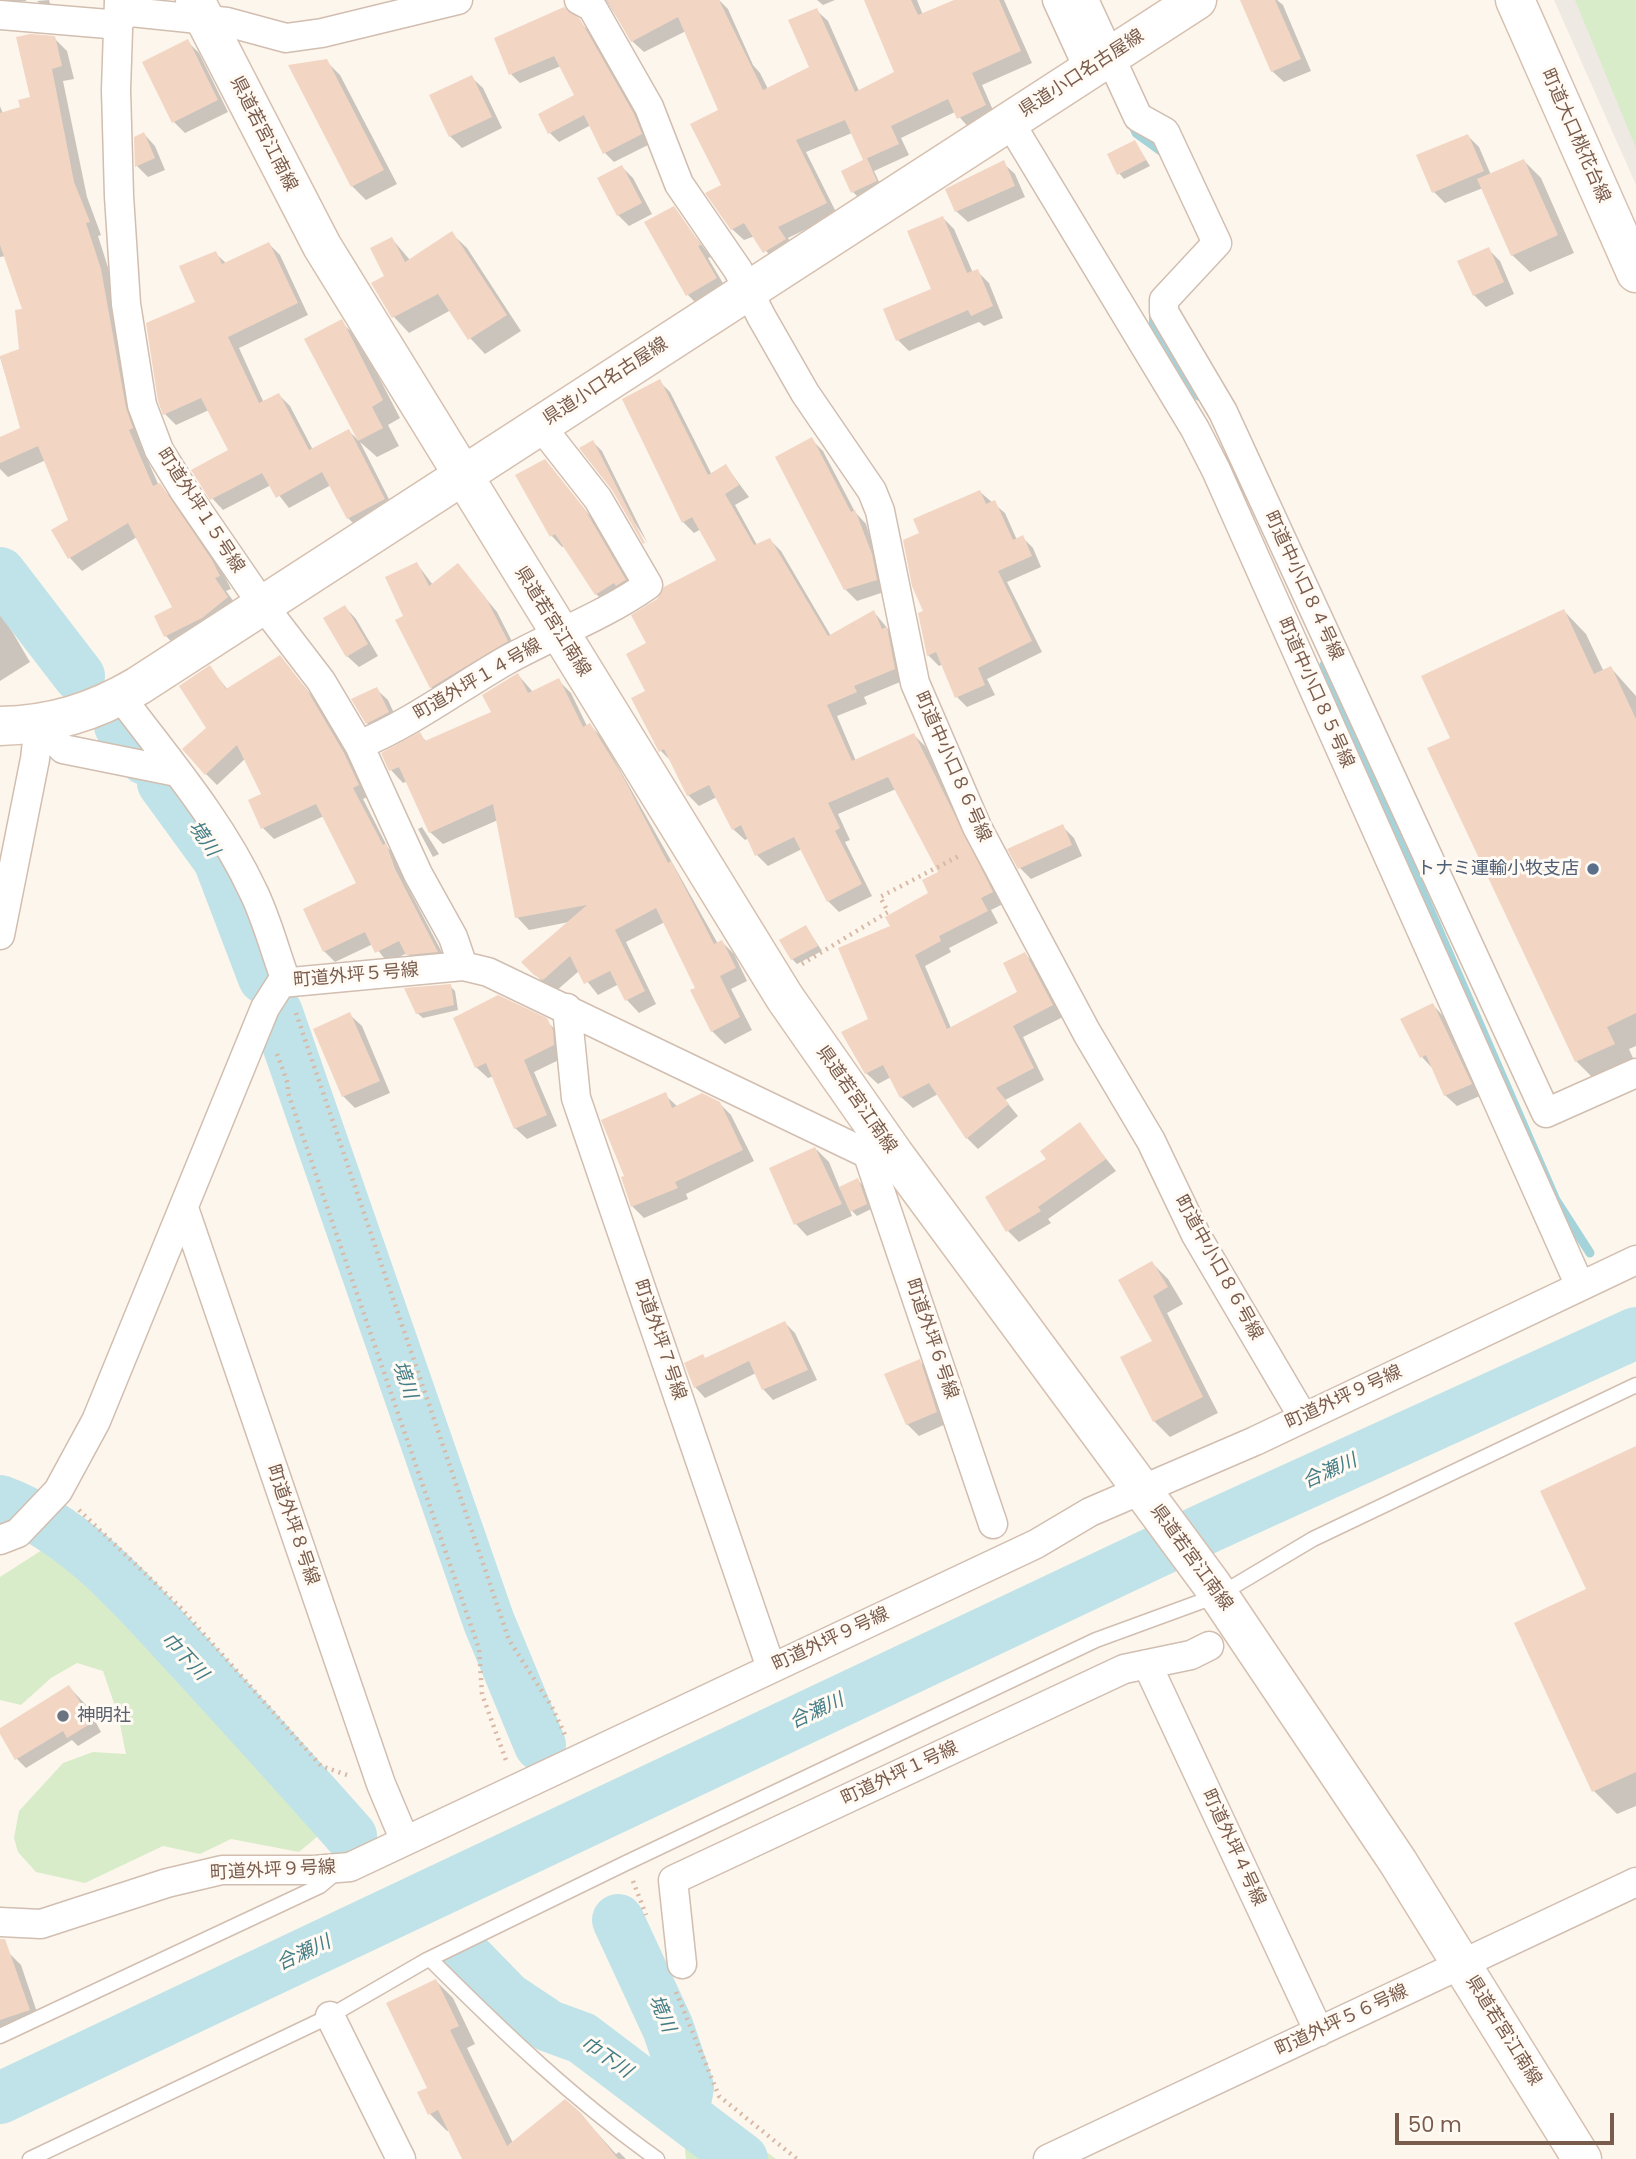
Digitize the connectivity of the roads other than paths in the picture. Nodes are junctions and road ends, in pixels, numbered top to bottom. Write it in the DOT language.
graph roads {
  1 [pos="458,0"];
  2 [pos="579,0"];
  3 [pos="1057,0"];
  4 [pos="1084,0"];
  5 [pos="1197,0"];
  6 [pos="1514,0"];
  7 [pos="118,10"];
  8 [pos="200,10"];
  9 [pos="0,15"];
  10 [pos="1099,63"];
  11 [pos="1009,121"];
  12 [pos="1636,273"];
  13 [pos="748,290"];
  14 [pos="540,425"];
  15 [pos="461,476"];
  16 [pos="262,604"];
  17 [pos="559,633"];
  18 [pos="108,702"];
  19 [pos="39,723"];
  20 [pos="0,726"];
  21 [pos="359,745"];
  22 [pos="161,770"];
  23 [pos="0,935"];
  24 [pos="463,966"];
  25 [pos="272,1000"];
  26 [pos="567,1008"];
  27 [pos="1636,1073"];
  28 [pos="881,1155"];
  29 [pos="184,1208"];
  30 [pos="1636,1260"];
  31 [pos="1580,1286"];
  32 [pos="1636,1385"];
  33 [pos="1303,1417"];
  34 [pos="1145,1493"];
  35 [pos="993,1524"];
  36 [pos="9,1536"];
  37 [pos="1215,1590"];
  38 [pos="1209,1646"];
  39 [pos="1147,1664"];
  40 [pos="771,1668"];
  41 [pos="405,1841"];
  42 [pos="340,1868"];
  43 [pos="1636,1882"];
  44 [pos="0,1922"];
  45 [pos="430,1959"];
  46 [pos="1462,1964"];
  47 [pos="677,1974"];
  48 [pos="330,2016"];
  49 [pos="1319,2032"];
  50 [pos="0,2036"];
  51 [pos="30,2159"];
  52 [pos="401,2159"];
  53 [pos="657,2159"];
  54 [pos="1048,2159"];
  55 [pos="1583,2159"];
  1 -- 8 [label="street"];
  2 -- 13 [label="street, 町道中小口８６号線"];
  3 -- 10 [label="street"];
  4 -- 10 [label="street, 町道中小口８４号線"];
  5 -- 10 [label="main road, 県道小口名古屋線"];
  6 -- 12 [label="main road, 町道大口桃花台線"];
  7 -- 8 [label="street"];
  7 -- 9 [label="street"];
  7 -- 16 [label="street, 町道外坪１５号線"];
  8 -- 15 [label="main road, 県道若宮江南線"];
  10 -- 11 [label="main road, 県道小口名古屋線"];
  10 -- 27 [label="street, 町道中小口８４号線"];
  11 -- 13 [label="main road, 県道小口名古屋線"];
  11 -- 31 [label="street, 町道中小口８５号線"];
  13 -- 14 [label="main road, 県道小口名古屋線"];
  13 -- 33 [label="street, 町道中小口８６号線"];
  14 -- 15 [label="main road, 県道小口名古屋線"];
  14 -- 17 [label="street, 町道外坪１４号線"];
  15 -- 16 [label="main road, 県道小口名古屋線"];
  15 -- 17 [label="main road, 県道若宮江南線"];
  16 -- 18 [label="main road, 県道小口名古屋線"];
  16 -- 21 [label="street, 町道外坪１５号線"];
  17 -- 21 [label="street, 町道外坪１４号線"];
  17 -- 28 [label="main road, 県道若宮江南線"];
  18 -- 19 [label="main road, 県道小口名古屋線"];
  18 -- 22 [label="street"];
  19 -- 20 [label="main road, 県道小口名古屋線"];
  19 -- 22 [label="street"];
  19 -- 23 [label="street"];
  21 -- 24 [label="street, 町道外坪１５号線"];
  22 -- 25 [label="street"];
  24 -- 25 [label="street, 町道外坪５号線"];
  24 -- 26 [label="street, 町道外坪５号線"];
  25 -- 29 [label="street"];
  26 -- 28 [label="street, 町道外坪５号線"];
  26 -- 40 [label="street, 町道外坪７号線"];
  28 -- 34 [label="main road, 県道若宮江南線"];
  28 -- 35 [label="street, 町道外坪６号線"];
  29 -- 36 [label="street"];
  29 -- 41 [label="street, 町道外坪８号線"];
  30 -- 31 [label="street, 町道外坪９号線"];
  31 -- 33 [label="street, 町道外坪９号線"];
  32 -- 37 [label="lane"];
  33 -- 34 [label="street, 町道外坪９号線"];
  34 -- 37 [label="main road, 県道若宮江南線"];
  34 -- 40 [label="street, 町道外坪９号線"];
  37 -- 45 [label="lane"];
  37 -- 46 [label="main road, 県道若宮江南線"];
  38 -- 39 [label="street, 町道外坪１号線"];
  39 -- 47 [label="street, 町道外坪１号線"];
  39 -- 49 [label="street, 町道外坪４号線"];
  40 -- 41 [label="street, 町道外坪９号線"];
  41 -- 42 [label="street, 町道外坪９号線"];
  42 -- 44 [label="street, 町道外坪９号線"];
  42 -- 50 [label="lane"];
  43 -- 46 [label="street, 町道外坪５６号線"];
  45 -- 48 [label="lane"];
  45 -- 53 [label="lane"];
  46 -- 49 [label="street, 町道外坪５６号線"];
  46 -- 55 [label="main road, 県道若宮江南線"];
  48 -- 51 [label="lane"];
  48 -- 52 [label="street"];
  49 -- 54 [label="street, 町道外坪５６号線"];
}
